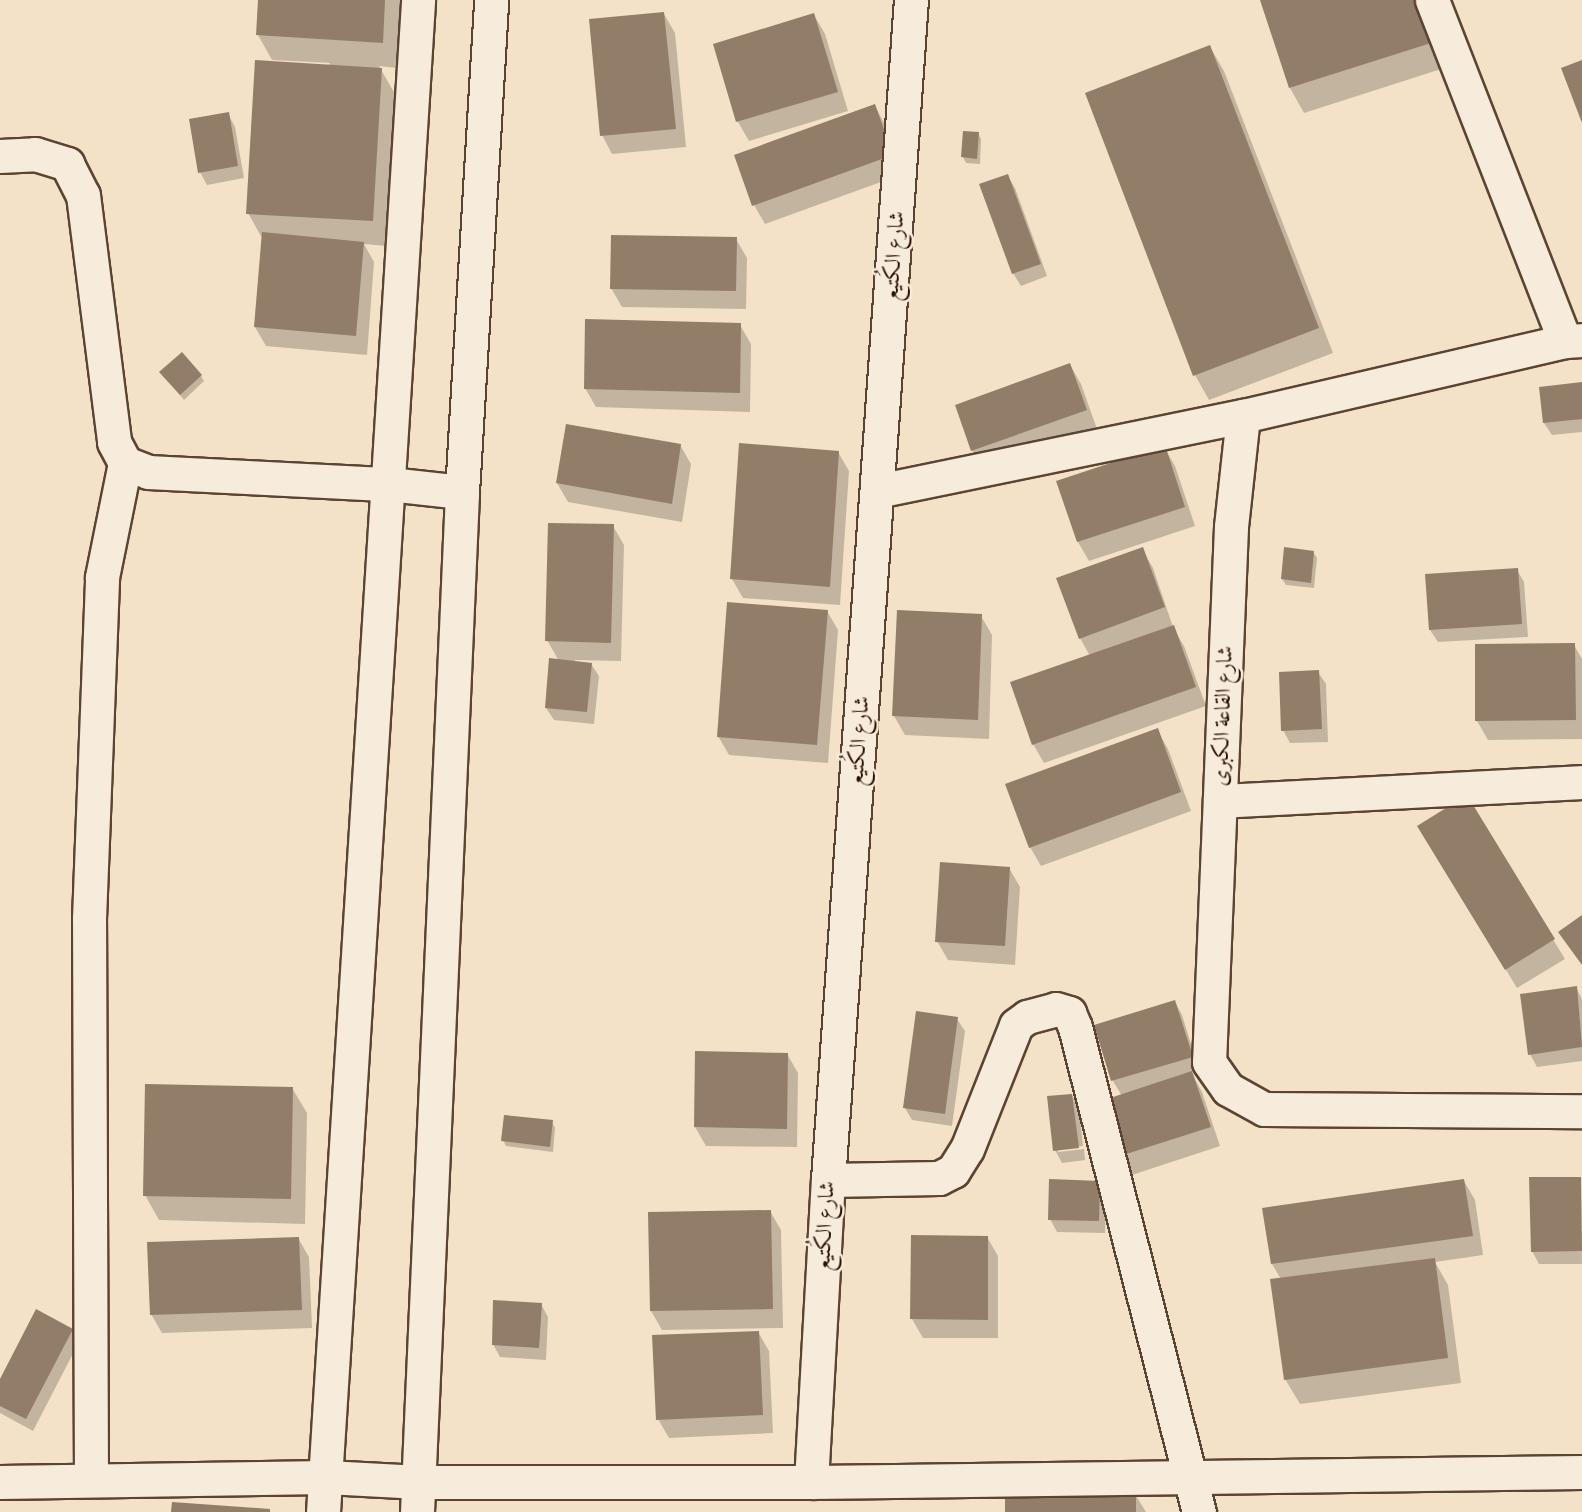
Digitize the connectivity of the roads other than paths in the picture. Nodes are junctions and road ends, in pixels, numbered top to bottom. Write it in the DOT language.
graph roads {
  1 [pos="418,0"];
  2 [pos="491,0"];
  3 [pos="911,0"];
  4 [pos="1432,0"];
  5 [pos="0,156"];
  6 [pos="1573,341"];
  7 [pos="1244,416"];
  8 [pos="125,463"];
  9 [pos="389,484"];
  10 [pos="877,491"];
  11 [pos="462,492"];
  12 [pos="1582,782"];
  13 [pos="1220,801"];
  14 [pos="1582,1112"];
  15 [pos="828,1179"];
  16 [pos="1582,1472"];
  17 [pos="327,1477"];
  18 [pos="1191,1478"];
  19 [pos="91,1480"];
  20 [pos="0,1482"];
  21 [pos="811,1482"];
  22 [pos="419,1497"];
  23 [pos="323,1512"];
  24 [pos="1199,1512"];
  1 -- 9 [label="street"];
  2 -- 11 [label="street"];
  3 -- 10 [label="street, شارع الكُتيع"];
  4 -- 6 [label="street"];
  5 -- 8 [label="street"];
  6 -- 7 [label="street"];
  7 -- 10 [label="street"];
  7 -- 13 [label="street, شارع القاعة الكبرى"];
  8 -- 9 [label="street"];
  8 -- 19 [label="street"];
  9 -- 11 [label="street"];
  9 -- 17 [label="street"];
  10 -- 15 [label="street, شارع الكُتيع"];
  11 -- 22 [label="street"];
  12 -- 13 [label="street"];
  13 -- 14 [label="street, شارع القاعة الكبرى"];
  15 -- 18 [label="street"];
  15 -- 21 [label="street, شارع الكُتيع"];
  16 -- 18 [label="street"];
  17 -- 19 [label="street"];
  17 -- 22 [label="street"];
  17 -- 23 [label="street"];
  18 -- 21 [label="street"];
  18 -- 24 [label="street"];
  19 -- 20 [label="street"];
  21 -- 22 [label="street"];
}
